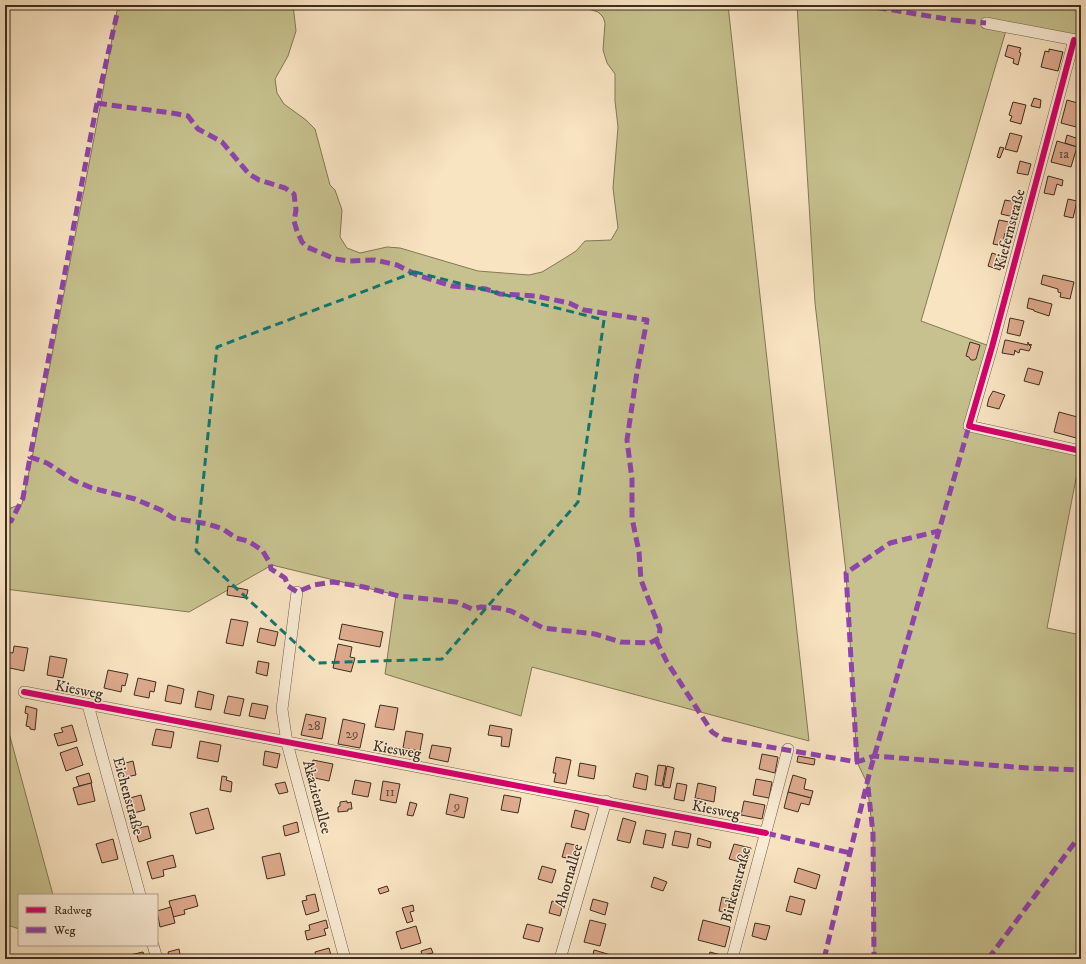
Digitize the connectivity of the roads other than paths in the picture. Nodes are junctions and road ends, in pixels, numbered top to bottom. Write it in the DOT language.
graph roads {
  1 [pos="986,23"];
  2 [pos="1078,40"];
  3 [pos="1081,452"];
  4 [pos="297,592"];
  5 [pos="24,692"];
  6 [pos="88,705"];
  7 [pos="287,743"];
  8 [pos="788,749"];
  9 [pos="606,801"];
  10 [pos="766,832"];
  11 [pos="140,894"];
  12 [pos="153,946"];
  13 [pos="157,959"];
  14 [pos="345,959"];
  15 [pos="560,959"];
  16 [pos="732,959"];
  1 -- 2 [label="street"];
  2 -- 3 [label="street, Kiefernstraße"];
  4 -- 7 [label="street, Akazienallee"];
  5 -- 6 [label="street, Kiesweg"];
  6 -- 7 [label="street, Kiesweg"];
  6 -- 11 [label="street, Eichenstraße"];
  7 -- 9 [label="street, Kiesweg"];
  7 -- 14 [label="street, Akazienallee"];
  8 -- 10 [label="street, Birkenstraße"];
  9 -- 10 [label="street, Kiesweg"];
  9 -- 15 [label="street, Ahornallee"];
  10 -- 16 [label="street, Birkenstraße"];
  12 -- 13 [label="street"];
}
